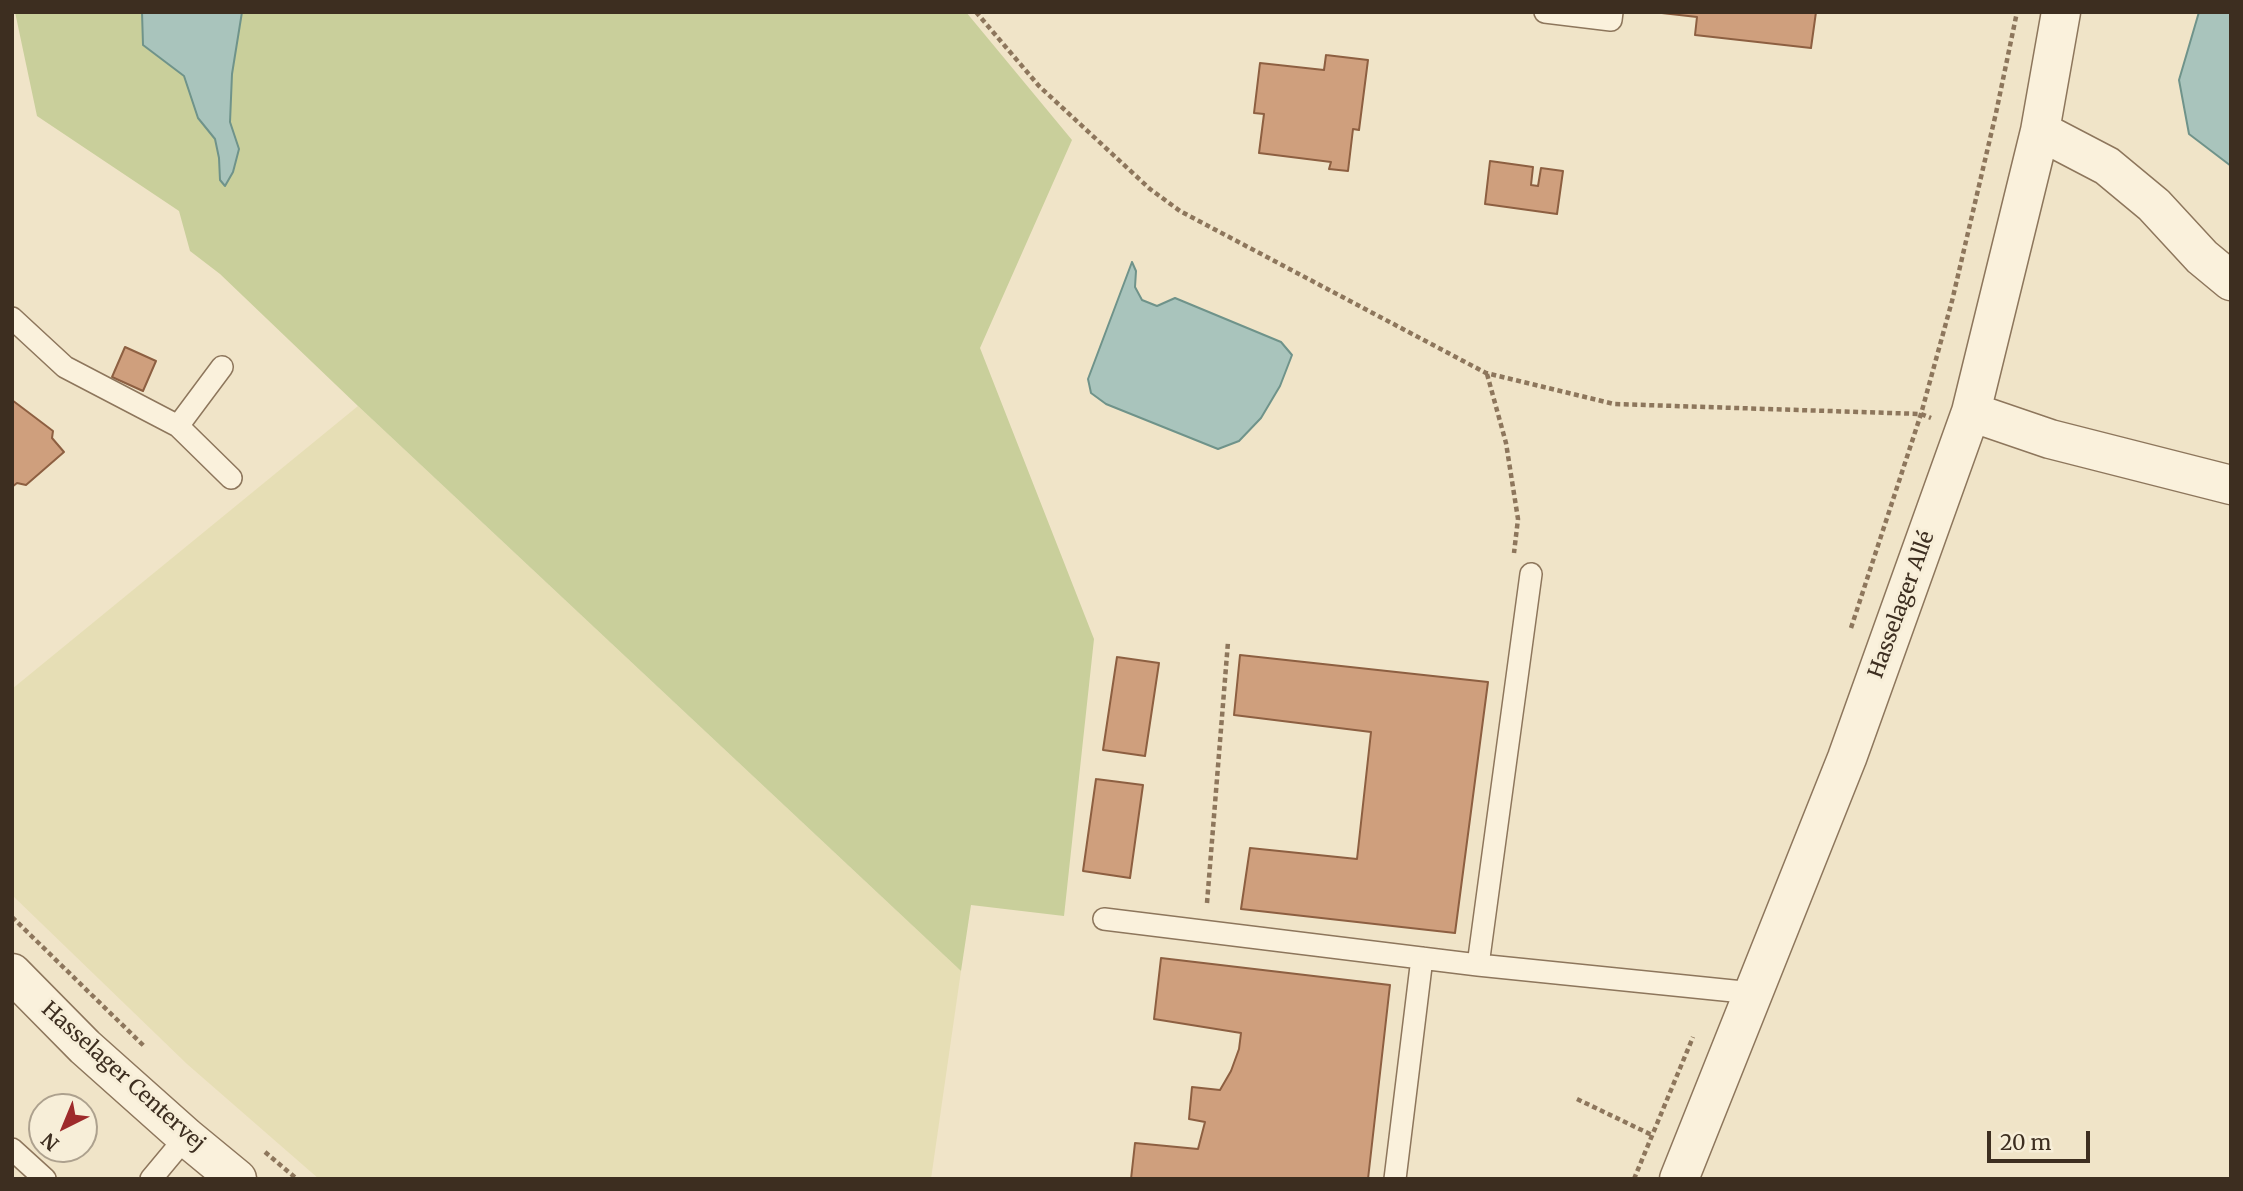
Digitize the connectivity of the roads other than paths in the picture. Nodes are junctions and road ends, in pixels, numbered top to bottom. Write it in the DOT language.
graph roads {
  1 [pos="1545,12"];
  2 [pos="1612,12"];
  3 [pos="2061,12"];
  4 [pos="2040,131"];
  5 [pos="2231,281"];
  6 [pos="12,318"];
  7 [pos="222,367"];
  8 [pos="1968,421"];
  9 [pos="178,426"];
  10 [pos="231,478"];
  11 [pos="2231,485"];
  12 [pos="1531,574"];
  13 [pos="1104,919"];
  14 [pos="1422,958"];
  15 [pos="1478,965"];
  16 [pos="12,973"];
  17 [pos="1753,993"];
  18 [pos="186,1136"];
  19 [pos="12,1149"];
  20 [pos="45,1179"];
  21 [pos="151,1179"];
  22 [pos="237,1179"];
  23 [pos="1395,1179"];
  24 [pos="1679,1179"];
  1 -- 2 [label="lane"];
  3 -- 4 [label="street, Hasselager Allé"];
  4 -- 5 [label="street"];
  4 -- 8 [label="street, Hasselager Allé"];
  6 -- 9 [label="lane"];
  7 -- 9 [label="lane"];
  8 -- 11 [label="street"];
  8 -- 17 [label="street, Hasselager Allé"];
  9 -- 10 [label="lane"];
  12 -- 15 [label="lane"];
  13 -- 14 [label="lane"];
  14 -- 15 [label="lane"];
  14 -- 23 [label="lane"];
  15 -- 17 [label="lane"];
  16 -- 18 [label="street, Hasselager Centervej"];
  17 -- 24 [label="street, Hasselager Allé"];
  18 -- 21 [label="lane"];
  18 -- 22 [label="street, Hasselager Centervej"];
  19 -- 20 [label="lane"];
}
